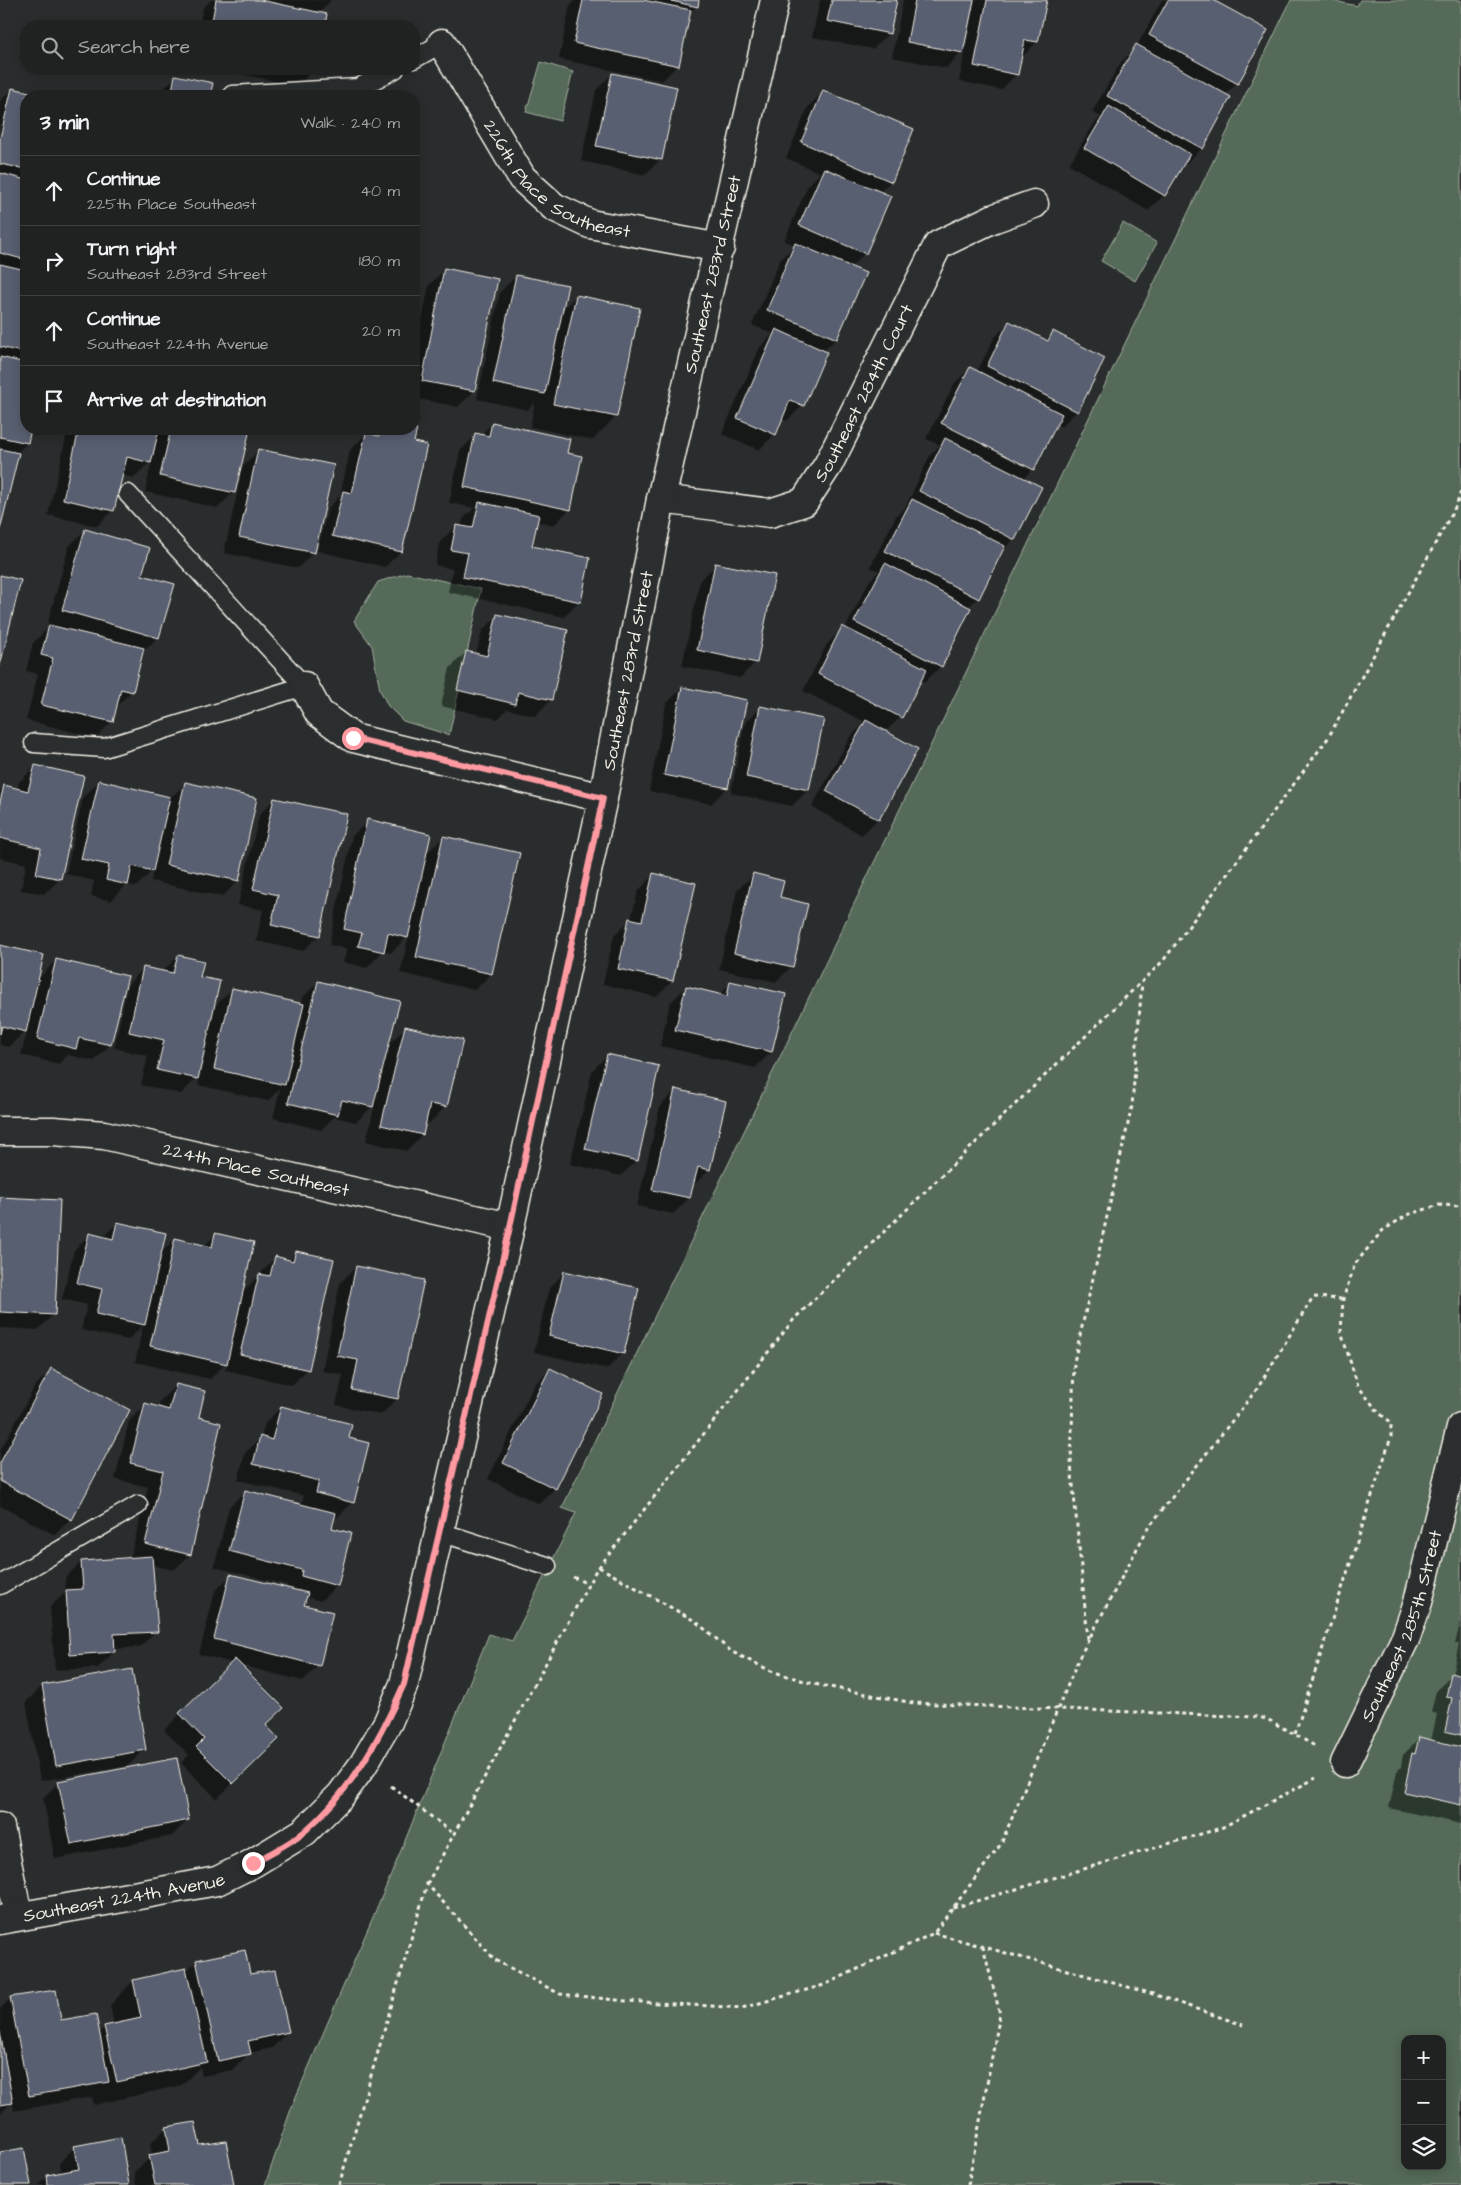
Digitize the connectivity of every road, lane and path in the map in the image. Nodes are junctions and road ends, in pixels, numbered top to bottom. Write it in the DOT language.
graph roads {
  1 [pos="776,0"];
  2 [pos="442,43"];
  3 [pos="420,55"];
  4 [pos="383,75"];
  5 [pos="322,90"];
  6 [pos="1034,204"];
  7 [pos="720,248"];
  8 [pos="1461,492"];
  9 [pos="128,494"];
  10 [pos="661,499"];
  11 [pos="304,686"];
  12 [pos="34,743"];
  13 [pos="603,798"];
  14 [pos="1142,982"];
  15 [pos="0,1131"];
  16 [pos="1461,1206"];
  17 [pos="510,1227"];
  18 [pos="1342,1299"];
  19 [pos="1461,1427"];
  20 [pos="138,1505"];
  21 [pos="440,1532"];
  22 [pos="547,1566"];
  23 [pos="599,1568"];
  24 [pos="0,1584"];
  25 [pos="1088,1640"];
  26 [pos="1058,1708"];
  27 [pos="1295,1734"];
  28 [pos="1345,1763"];
  29 [pos="362,1765"];
  30 [pos="341,1794"];
  31 [pos="0,1827"];
  32 [pos="454,1834"];
  33 [pos="427,1884"];
  34 [pos="953,1908"];
  35 [pos="9,1918"];
  36 [pos="934,1933"];
  37 [pos="982,1946"];
  38 [pos="1243,2025"];
  39 [pos="339,2185"];
  40 [pos="968,2185"];
  1 -- 7 [label="street, Southeast 283rd Street"];
  2 -- 3 [label="lane"];
  2 -- 7 [label="street, 226th Place Southeast"];
  4 -- 5 [label="lane"];
  6 -- 10 [label="street, Southeast 284th Court"];
  7 -- 10 [label="street, Southeast 283rd Street"];
  8 -- 14 [label="path"];
  9 -- 11 [label="lane"];
  10 -- 13 [label="street, Southeast 283rd Street"];
  11 -- 12 [label="lane"];
  11 -- 13 [label="street"];
  13 -- 17 [label="street, Southeast 283rd Street"];
  14 -- 23 [label="path"];
  14 -- 25 [label="path"];
  15 -- 17 [label="street, 224th Place Southeast"];
  16 -- 18 [label="path"];
  17 -- 21 [label="street, Southeast 283rd Street"];
  18 -- 25 [label="path"];
  18 -- 27 [label="path"];
  19 -- 28 [label="street, Southeast 285th Street"];
  20 -- 24 [label="lane"];
  21 -- 22 [label="lane"];
  21 -- 29 [label="street, Southeast 283rd Street"];
  23 -- 26 [label="path"];
  23 -- 32 [label="path"];
  25 -- 26 [label="path"];
  26 -- 27 [label="path"];
  26 -- 34 [label="path"];
  27 -- 28 [label="path"];
  28 -- 34 [label="path"];
  29 -- 30 [label="street, Southeast 283rd Street"];
  29 -- 32 [label="path"];
  30 -- 35 [label="street, Southeast 224th Avenue"];
  31 -- 35 [label="street"];
  32 -- 33 [label="path"];
  33 -- 36 [label="path"];
  33 -- 39 [label="path"];
  34 -- 36 [label="path"];
  36 -- 37 [label="path"];
  37 -- 38 [label="path"];
  37 -- 40 [label="path"];
}
